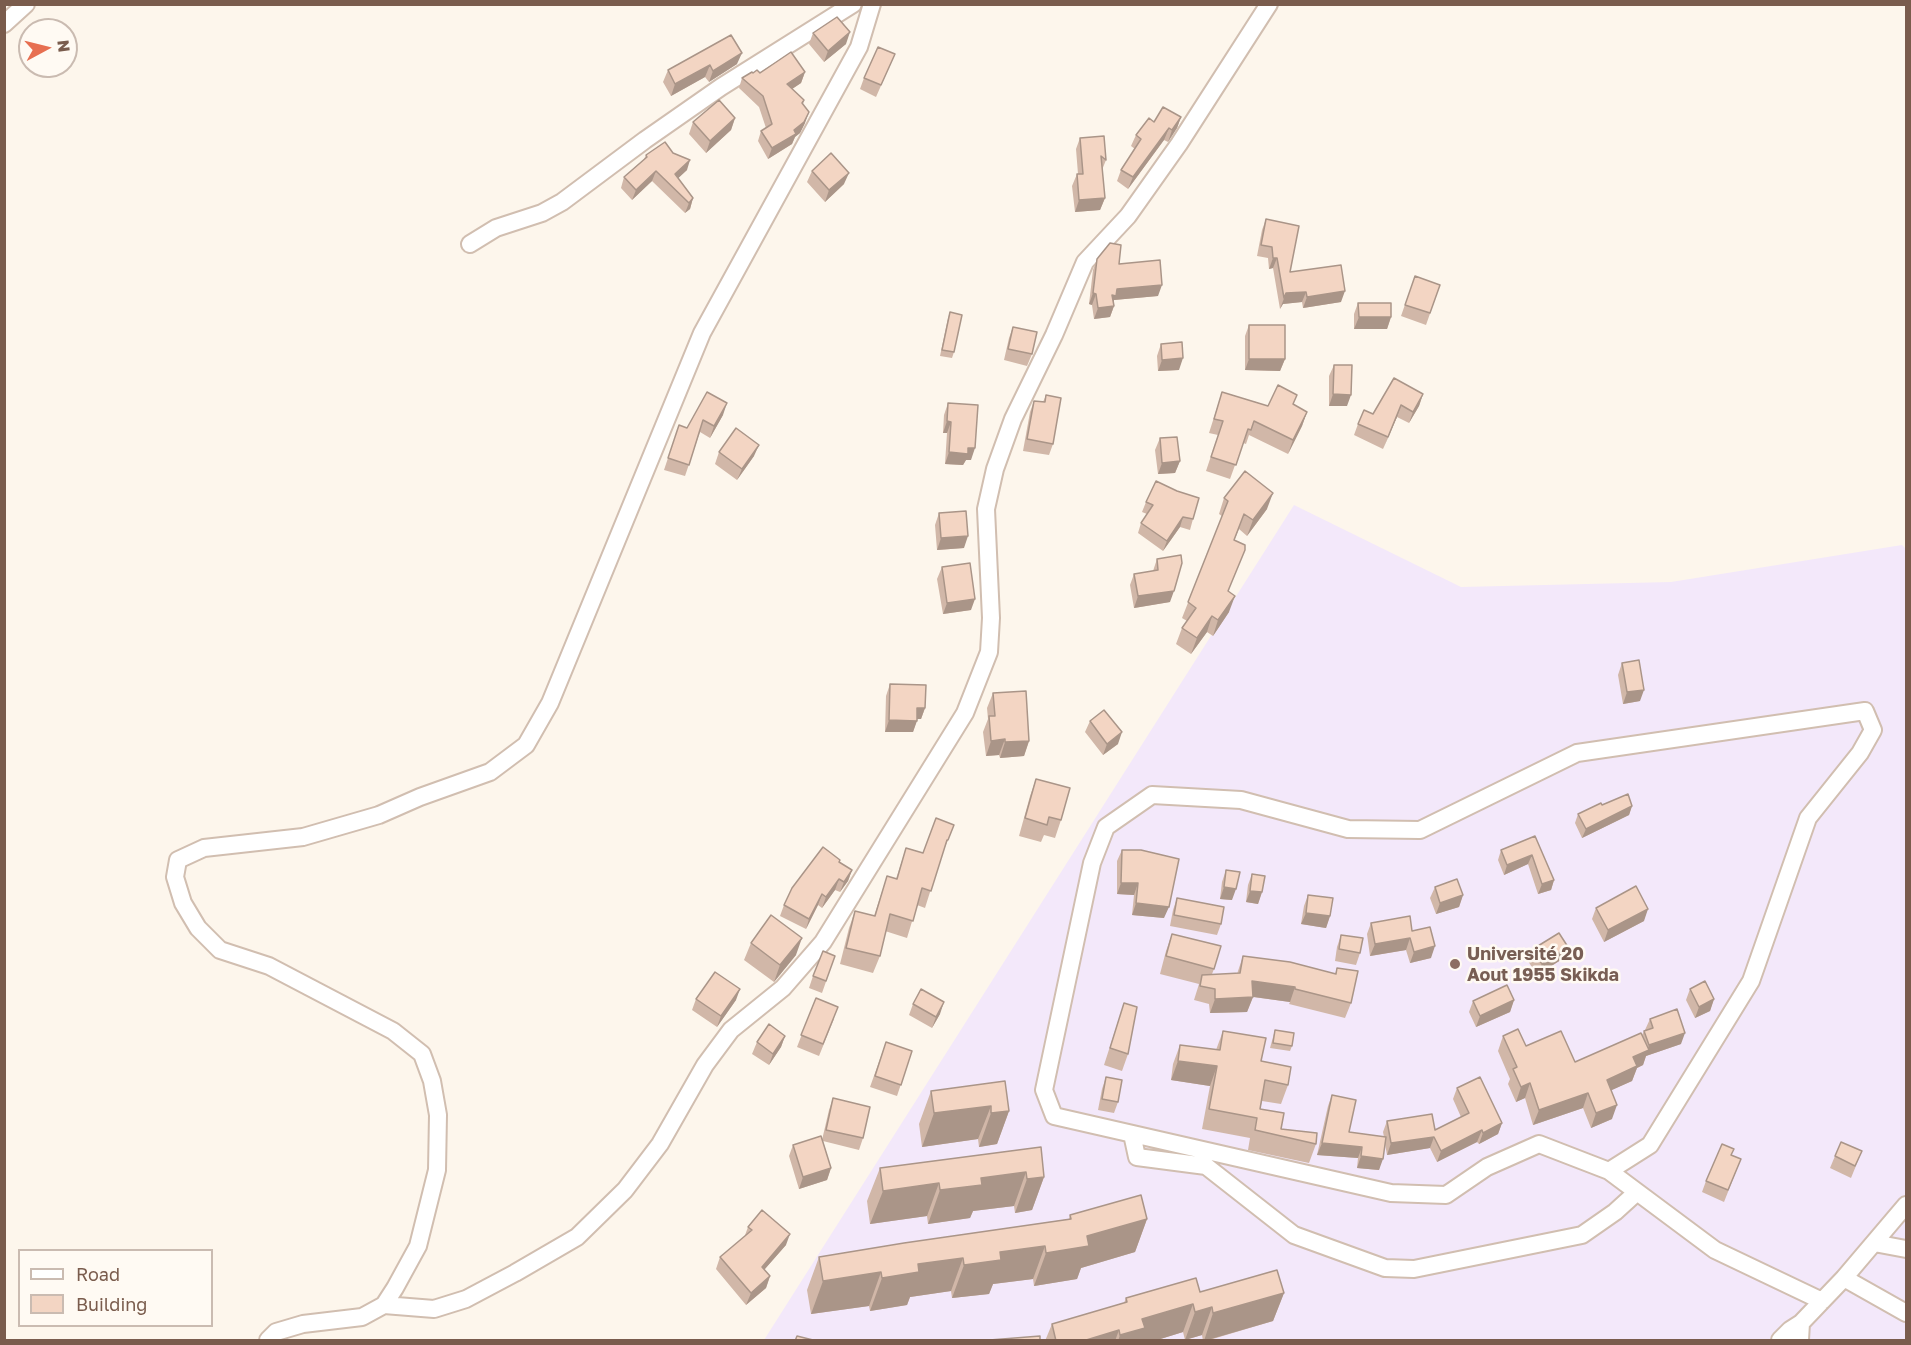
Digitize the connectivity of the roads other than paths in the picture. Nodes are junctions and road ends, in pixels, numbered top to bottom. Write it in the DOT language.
graph roads {
  1 [pos="26,4"];
  2 [pos="853,4"];
  3 [pos="872,4"];
  4 [pos="1269,4"];
  5 [pos="4,24"];
  6 [pos="470,244"];
  7 [pos="1132,1134"];
  8 [pos="1609,1171"];
  9 [pos="1637,1192"];
  10 [pos="1906,1205"];
  11 [pos="1874,1243"];
  12 [pos="1906,1249"];
  13 [pos="1844,1278"];
  14 [pos="1821,1300"];
  15 [pos="384,1305"];
  16 [pos="1906,1314"];
  17 [pos="1801,1323"];
  18 [pos="268,1341"];
  19 [pos="1780,1341"];
  20 [pos="1800,1341"];
  1 -- 5 [label="street"];
  2 -- 6 [label="street"];
  3 -- 15 [label="street"];
  4 -- 15 [label="street"];
  7 -- 8 [label="street"];
  7 -- 8 [label="street"];
  7 -- 9 [label="street"];
  8 -- 9 [label="street"];
  9 -- 14 [label="street"];
  10 -- 11 [label="street"];
  11 -- 12 [label="street"];
  11 -- 13 [label="street"];
  13 -- 14 [label="street"];
  13 -- 16 [label="street"];
  14 -- 17 [label="street"];
  15 -- 18 [label="street"];
  17 -- 19 [label="street"];
  17 -- 20 [label="street"];
}
